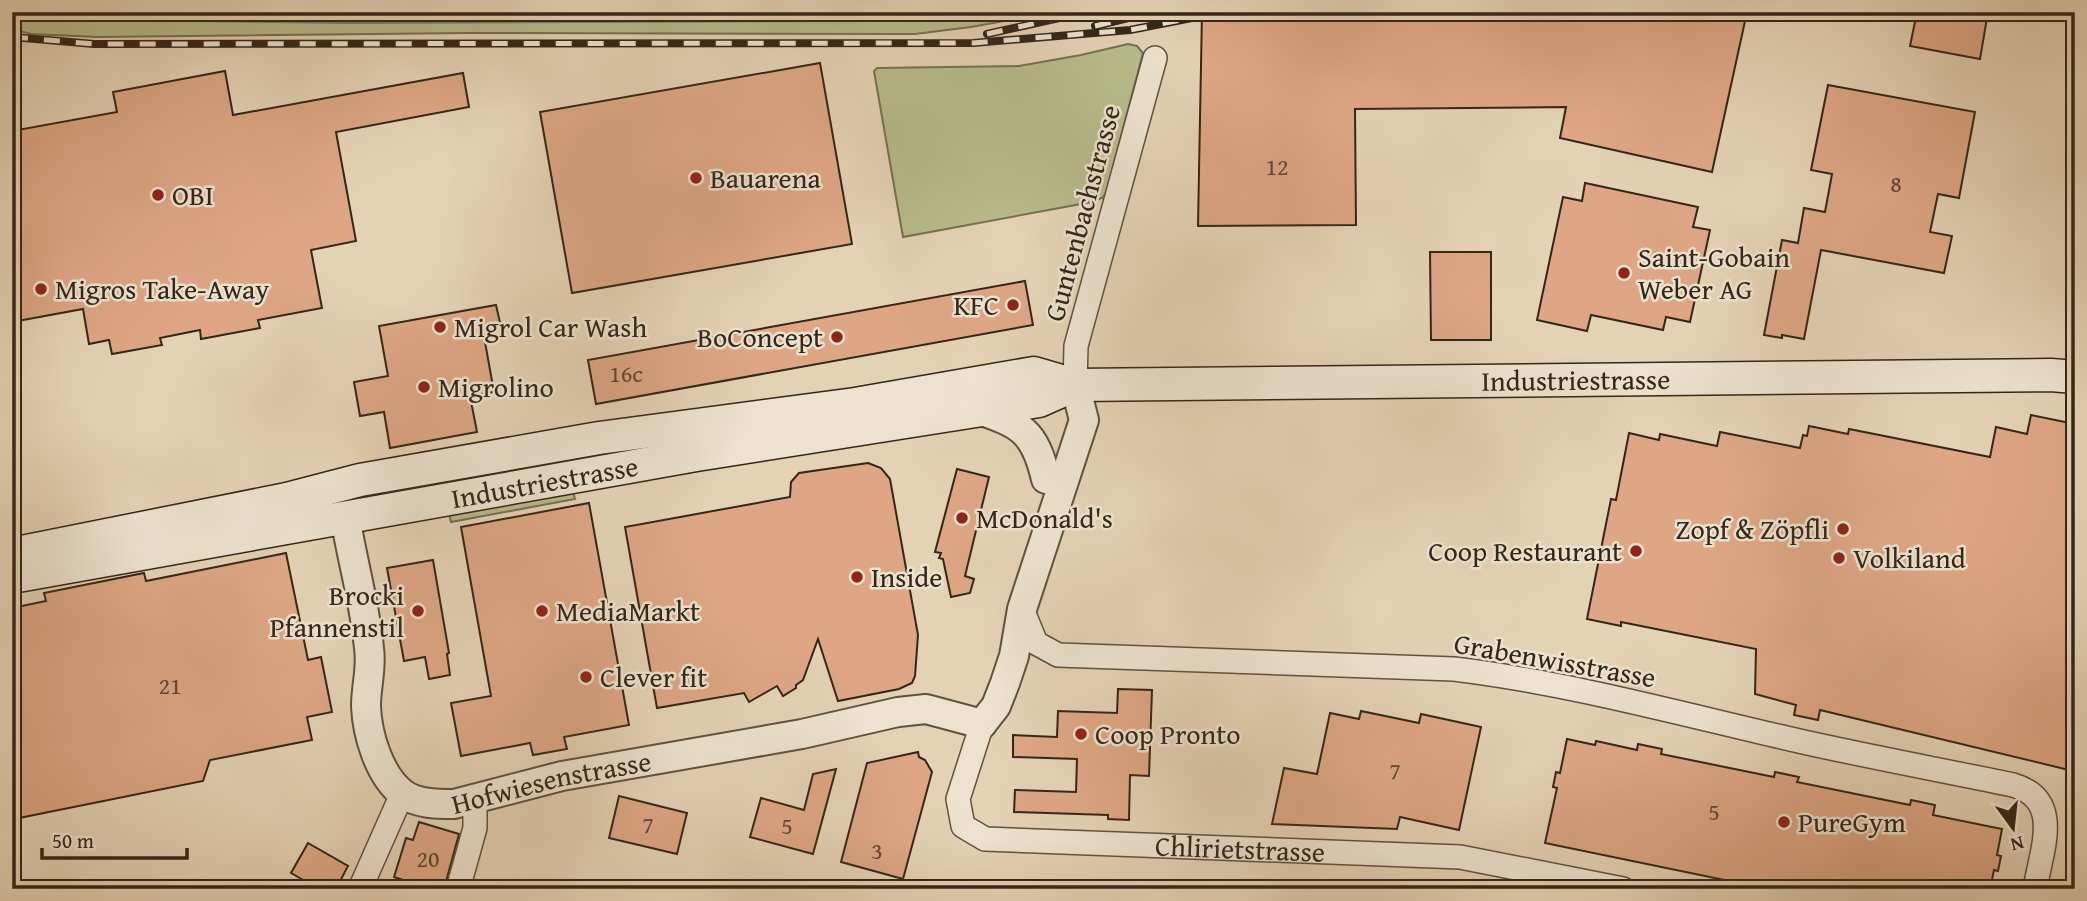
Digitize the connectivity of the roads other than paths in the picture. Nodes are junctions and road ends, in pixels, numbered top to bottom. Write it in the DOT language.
graph roads {
  1 [pos="1155,58"];
  2 [pos="2075,377"];
  3 [pos="1075,384"];
  4 [pos="976,410"];
  5 [pos="1046,479"];
  6 [pos="345,516"];
  7 [pos="12,554"];
  8 [pos="12,577"];
  9 [pos="1022,609"];
  10 [pos="982,724"];
  11 [pos="402,794"];
  12 [pos="475,799"];
  13 [pos="360,889"];
  14 [pos="458,889"];
  15 [pos="1623,889"];
  16 [pos="2035,889"];
  1 -- 3 [label="street, Guntenbachstrasse"];
  2 -- 3 [label="main road, Industriestrasse"];
  3 -- 4 [label="main road, Industriestrasse"];
  3 -- 5 [label="street, Chlirietstrasse"];
  3 -- 7 [label="main road, Industriestrasse"];
  3 -- 9 [label="street, Chlirietstrasse"];
  4 -- 5 [label="street"];
  4 -- 6 [label="main road, Industriestrasse"];
  5 -- 10 [label="street, Chlirietstrasse"];
  6 -- 8 [label="main road, Industriestrasse"];
  6 -- 11 [label="street"];
  9 -- 10 [label="street, Chlirietstrasse"];
  9 -- 16 [label="street, Grabenwisstrasse"];
  10 -- 12 [label="street, Hofwiesenstrasse"];
  10 -- 15 [label="street, Chlirietstrasse"];
  11 -- 12 [label="street, Hofwiesenstrasse"];
  11 -- 13 [label="street"];
  12 -- 14 [label="street"];
}
